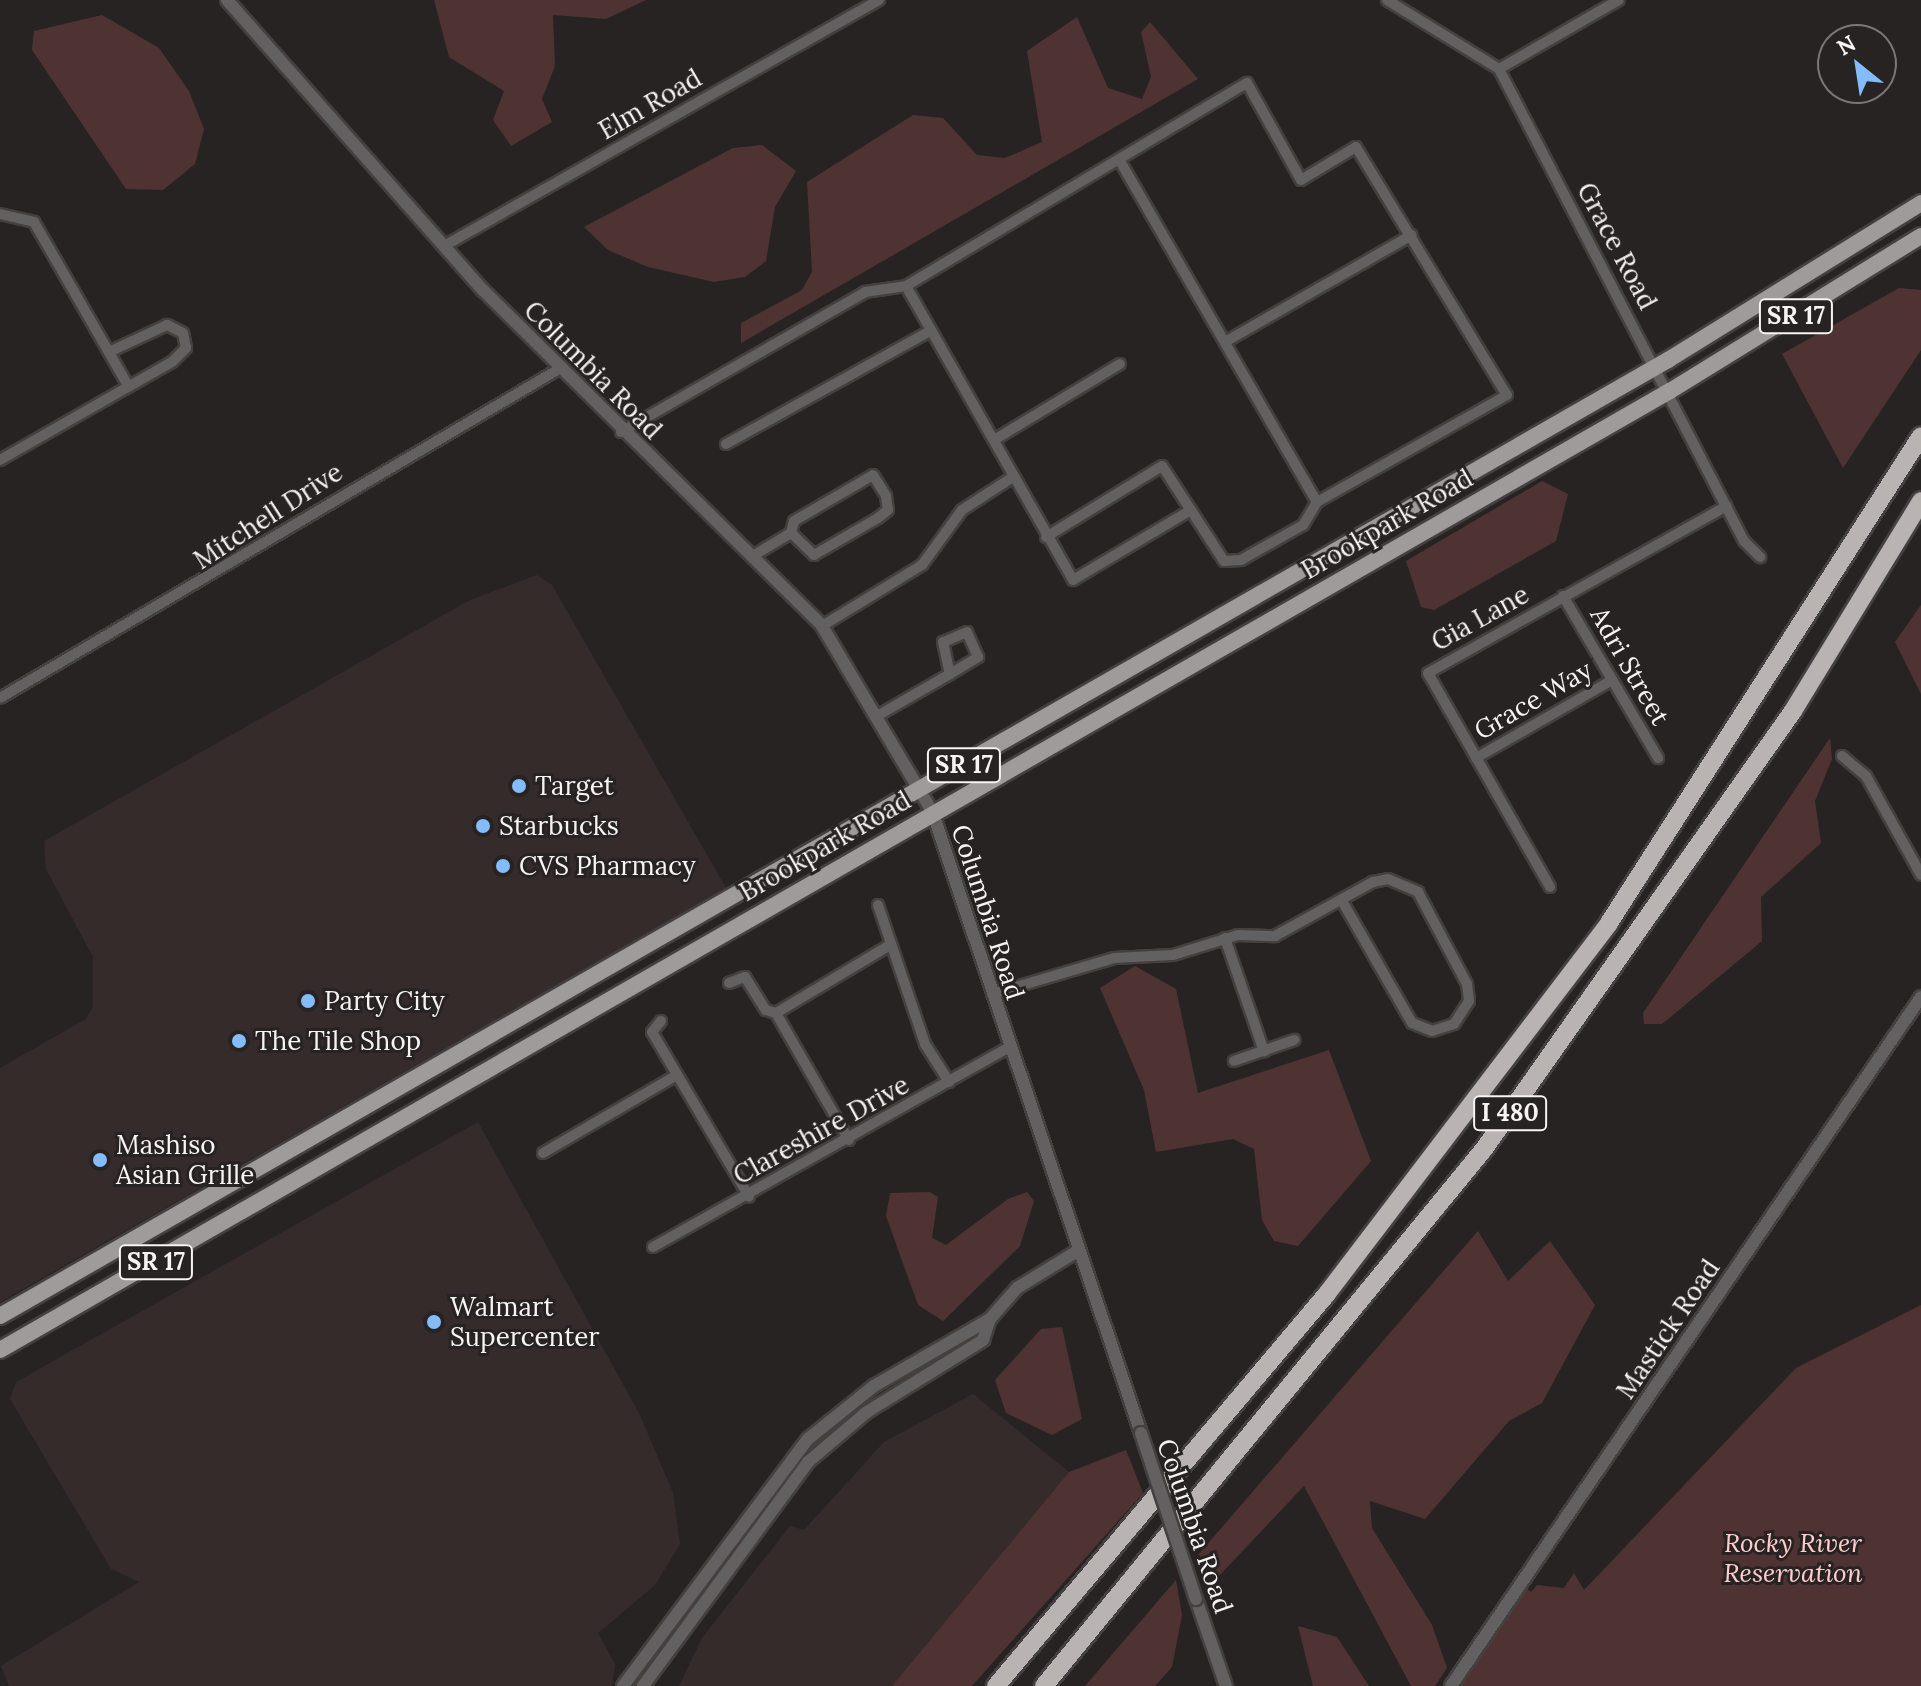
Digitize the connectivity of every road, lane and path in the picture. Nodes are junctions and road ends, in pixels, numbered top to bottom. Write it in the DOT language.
graph roads {
  1 [pos="227,0"];
  2 [pos="879,0"];
  3 [pos="1387,0"];
  4 [pos="1619,0"];
  5 [pos="1499,69"];
  6 [pos="1120,161"];
  7 [pos="1921,203"];
  8 [pos="5,212"];
  9 [pos="1412,235"];
  10 [pos="1921,236"];
  11 [pos="444,246"];
  12 [pos="906,286"];
  13 [pos="928,332"];
  14 [pos="1225,342"];
  15 [pos="109,352"];
  16 [pos="1120,364"];
  17 [pos="1656,367"];
  18 [pos="559,369"];
  19 [pos="129,387"];
  20 [pos="1670,391"];
  21 [pos="621,432"];
  22 [pos="1921,436"];
  23 [pos="994,440"];
  24 [pos="726,444"];
  25 [pos="0,460"];
  26 [pos="1010,479"];
  27 [pos="1921,501"];
  28 [pos="1317,502"];
  29 [pos="1727,506"];
  30 [pos="1191,510"];
  31 [pos="791,533"];
  32 [pos="1046,537"];
  33 [pos="756,554"];
  34 [pos="1760,557"];
  35 [pos="1563,596"];
  36 [pos="822,626"];
  37 [pos="950,674"];
  38 [pos="1612,680"];
  39 [pos="0,698"];
  40 [pos="877,716"];
  41 [pos="1842,756"];
  42 [pos="1476,758"];
  43 [pos="1658,758"];
  44 [pos="918,791"];
  45 [pos="932,811"];
  46 [pos="1921,875"];
  47 [pos="1550,887"];
  48 [pos="1342,901"];
  49 [pos="878,905"];
  50 [pos="1225,938"];
  51 [pos="890,945"];
  52 [pos="729,983"];
  53 [pos="992,994"];
  54 [pos="1921,997"];
  55 [pos="776,1013"];
  56 [pos="661,1021"];
  57 [pos="1294,1040"];
  58 [pos="1009,1047"];
  59 [pos="1264,1051"];
  60 [pos="1234,1061"];
  61 [pos="677,1075"];
  62 [pos="949,1082"];
  63 [pos="849,1140"];
  64 [pos="543,1153"];
  65 [pos="749,1197"];
  66 [pos="653,1247"];
  67 [pos="1079,1250"];
  68 [pos="0,1316"];
  69 [pos="990,1319"];
  70 [pos="0,1350"];
  71 [pos="623,1686"];
  72 [pos="643,1686"];
  73 [pos="996,1686"];
  74 [pos="1044,1686"];
  75 [pos="1226,1686"];
  76 [pos="1451,1686"];
  1 -- 11 [label="street, Columbia Road"];
  2 -- 11 [label="street, Elm Road"];
  3 -- 5 [label="street"];
  4 -- 5 [label="street"];
  5 -- 17 [label="street, Grace Road"];
  6 -- 9 [label="street"];
  6 -- 12 [label="street"];
  6 -- 14 [label="street"];
  7 -- 17 [label="main road, Brookpark Road / SR 17"];
  8 -- 15 [label="street"];
  9 -- 14 [label="street"];
  9 -- 28 [label="street"];
  10 -- 20 [label="main road, Brookpark Road / SR 17"];
  11 -- 18 [label="street, Columbia Road"];
  12 -- 13 [label="street"];
  12 -- 21 [label="street"];
  13 -- 23 [label="street"];
  13 -- 24 [label="street"];
  14 -- 28 [label="street"];
  15 -- 19 [label="street"];
  15 -- 19 [label="street"];
  16 -- 23 [label="street"];
  17 -- 20 [label="street, Grace Road"];
  17 -- 44 [label="main road, Brookpark Road / SR 17"];
  18 -- 21 [label="street, Columbia Road"];
  18 -- 39 [label="street, Mitchell Drive"];
  19 -- 25 [label="street"];
  20 -- 29 [label="street, Grace Road"];
  20 -- 45 [label="main road, Brookpark Road / SR 17"];
  21 -- 33 [label="street, Columbia Road"];
  22 -- 73 [label="highway, I 480"];
  23 -- 26 [label="street"];
  26 -- 32 [label="street"];
  26 -- 36 [label="street"];
  27 -- 74 [label="highway, I 480"];
  28 -- 30 [label="street"];
  29 -- 34 [label="street, Grace Road"];
  29 -- 35 [label="street, Gia Lane"];
  30 -- 32 [label="street"];
  30 -- 32 [label="street"];
  31 -- 31 [label="street"];
  31 -- 33 [label="street"];
  33 -- 36 [label="street, Columbia Road"];
  35 -- 38 [label="street, Adri Street"];
  35 -- 42 [label="street, Gia Lane"];
  36 -- 40 [label="street, Columbia Road"];
  37 -- 40 [label="street"];
  38 -- 42 [label="street, Grace Way"];
  38 -- 43 [label="street, Adri Street"];
  40 -- 44 [label="street, Columbia Road"];
  41 -- 46 [label="street"];
  42 -- 47 [label="street, Gia Lane"];
  44 -- 45 [label="street, Columbia Road"];
  44 -- 68 [label="main road, Brookpark Road / SR 17"];
  45 -- 53 [label="street, Columbia Road"];
  45 -- 70 [label="main road, Brookpark Road / SR 17"];
  48 -- 48 [label="street"];
  48 -- 50 [label="street"];
  49 -- 51 [label="street"];
  50 -- 53 [label="street"];
  50 -- 59 [label="street"];
  51 -- 55 [label="street"];
  51 -- 62 [label="street"];
  52 -- 55 [label="street"];
  53 -- 58 [label="street, Columbia Road"];
  54 -- 76 [label="street, Mastick Road"];
  55 -- 63 [label="street"];
  56 -- 61 [label="street"];
  57 -- 59 [label="street"];
  58 -- 62 [label="street, Clareshire Drive"];
  58 -- 67 [label="street, Columbia Road"];
  59 -- 60 [label="street"];
  61 -- 64 [label="street"];
  61 -- 65 [label="street"];
  62 -- 63 [label="street, Clareshire Drive"];
  63 -- 65 [label="street, Clareshire Drive"];
  65 -- 66 [label="street, Clareshire Drive"];
  67 -- 69 [label="street"];
  67 -- 75 [label="street, Columbia Road, bridge"];
  69 -- 71 [label="street"];
  69 -- 72 [label="street"];
}
